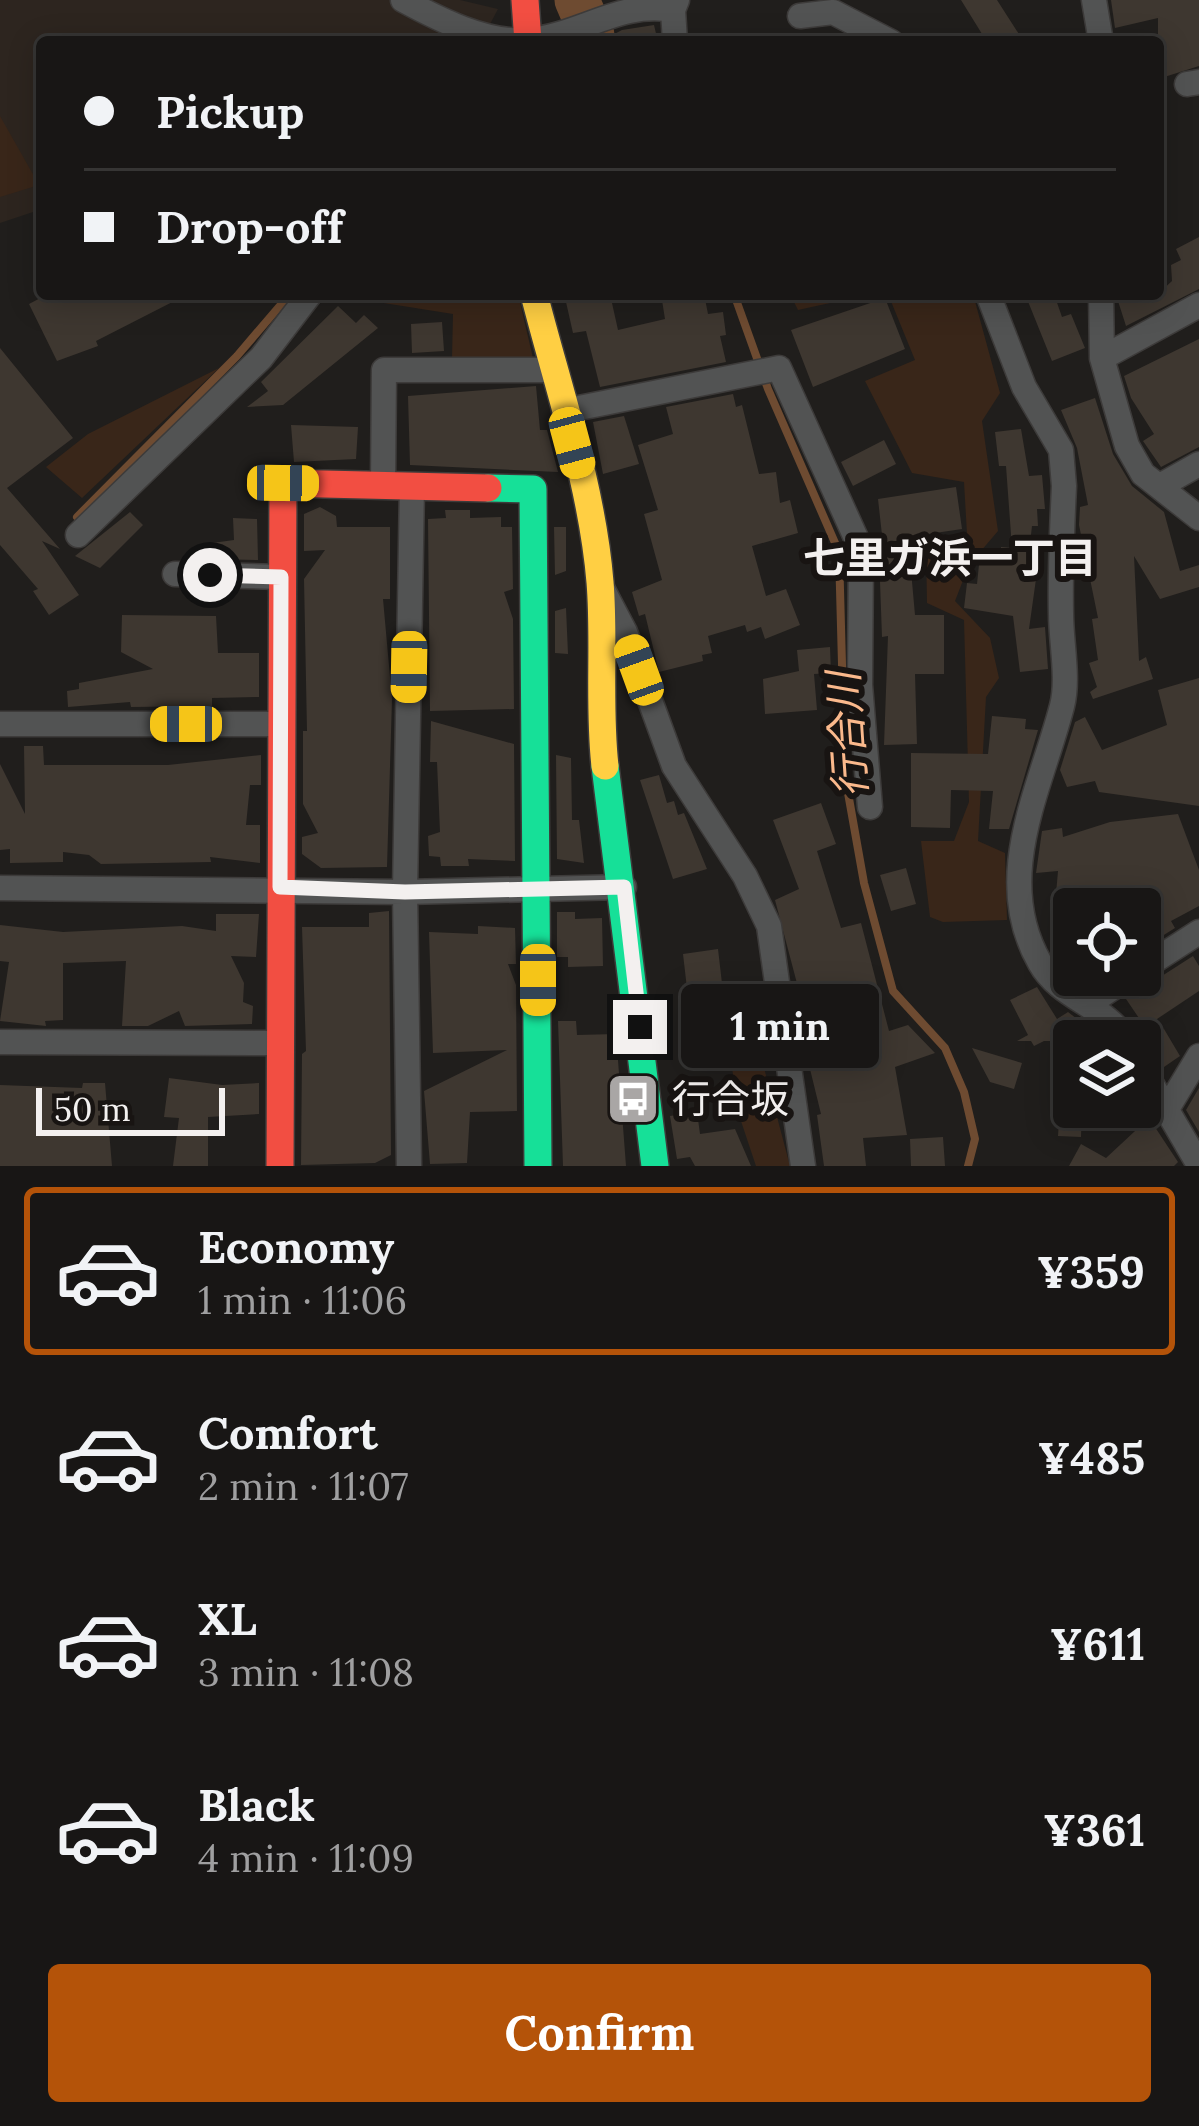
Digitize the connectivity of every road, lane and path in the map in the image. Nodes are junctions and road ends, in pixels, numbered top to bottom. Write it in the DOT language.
graph roads {
  1 [pos="403,0"];
  2 [pos="525,0"];
  3 [pos="1094,0"];
  4 [pos="675,5"];
  5 [pos="800,16"];
  6 [pos="503,36"];
  7 [pos="528,36"];
  8 [pos="542,36"];
  9 [pos="675,36"];
  10 [pos="879,36"];
  11 [pos="1100,36"];
  12 [pos="305,300"];
  13 [pos="535,300"];
  14 [pos="990,300"];
  15 [pos="1101,300"];
  16 [pos="1199,304"];
  17 [pos="1102,358"];
  18 [pos="552,370"];
  19 [pos="564,411"];
  20 [pos="1199,464"];
  21 [pos="398,485"];
  22 [pos="1160,486"];
  23 [pos="1199,518"];
  24 [pos="78,535"];
  25 [pos="175,574"];
  26 [pos="281,577"];
  27 [pos="599,582"];
  28 [pos="0,724"];
  29 [pos="279,724"];
  30 [pos="870,807"];
  31 [pos="280,887"];
  32 [pos="624,887"];
  33 [pos="0,888"];
  34 [pos="539,888"];
  35 [pos="405,892"];
  36 [pos="1199,932"];
  37 [pos="1161,956"];
  38 [pos="1100,996"];
  39 [pos="1090,1003"];
  40 [pos="1106,1020"];
  41 [pos="0,1042"];
  42 [pos="278,1043"];
  43 [pos="1199,1055"];
  44 [pos="1161,1099"];
  45 [pos="1167,1109"];
  46 [pos="280,1166"];
  47 [pos="409,1166"];
  48 [pos="538,1166"];
  49 [pos="655,1166"];
  50 [pos="803,1166"];
  51 [pos="1199,1166"];
  1 -- 6 [label="street"];
  2 -- 7 [label="street"];
  3 -- 11 [label="street"];
  4 -- 8 [label="street"];
  4 -- 9 [label="street"];
  5 -- 10 [label="street"];
  12 -- 24 [label="street"];
  13 -- 18 [label="street"];
  14 -- 39 [label="street"];
  15 -- 17 [label="street"];
  16 -- 17 [label="street"];
  17 -- 22 [label="street"];
  18 -- 19 [label="street"];
  18 -- 21 [label="street"];
  19 -- 27 [label="street"];
  19 -- 30 [label="street"];
  20 -- 22 [label="street"];
  21 -- 26 [label="street"];
  21 -- 34 [label="street"];
  21 -- 35 [label="street"];
  22 -- 23 [label="street"];
  25 -- 26 [label="street"];
  26 -- 29 [label="street"];
  27 -- 32 [label="street"];
  27 -- 50 [label="street"];
  28 -- 29 [label="street"];
  29 -- 31 [label="street"];
  31 -- 33 [label="street"];
  31 -- 35 [label="street"];
  31 -- 42 [label="street"];
  32 -- 34 [label="street"];
  32 -- 49 [label="street"];
  34 -- 35 [label="street"];
  34 -- 48 [label="street"];
  35 -- 47 [label="street"];
  36 -- 37 [label="street"];
  38 -- 39 [label="street"];
  39 -- 40 [label="street"];
  41 -- 42 [label="street"];
  42 -- 46 [label="street"];
  43 -- 45 [label="street"];
  44 -- 45 [label="street"];
  45 -- 51 [label="street"];
}
